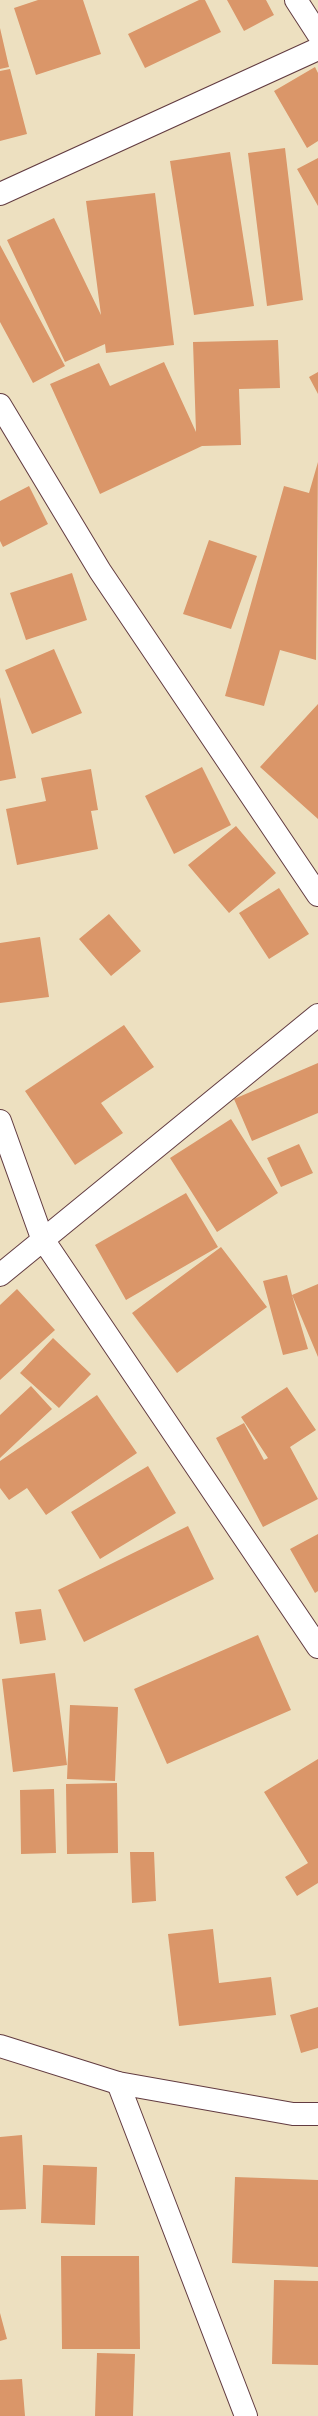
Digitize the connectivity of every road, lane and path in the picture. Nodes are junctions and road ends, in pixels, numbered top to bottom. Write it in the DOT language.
graph roads {
  1 [pos="296,0"];
  2 [pos="318,34"];
  3 [pos="318,49"];
  4 [pos="0,194"];
  5 [pos="0,405"];
  6 [pos="318,895"];
  7 [pos="318,1015"];
  8 [pos="0,1121"];
  9 [pos="42,1238"];
  10 [pos="0,1275"];
  11 [pos="318,1647"];
  12 [pos="0,2046"];
  13 [pos="118,2083"];
  14 [pos="318,2114"];
  15 [pos="246,2416"];
  1 -- 2 [label="street"];
  3 -- 4 [label="street"];
  5 -- 6 [label="street"];
  7 -- 9 [label="street"];
  8 -- 9 [label="street"];
  9 -- 10 [label="street"];
  9 -- 11 [label="street"];
  12 -- 13 [label="street"];
  13 -- 14 [label="street"];
  13 -- 15 [label="street"];
}
